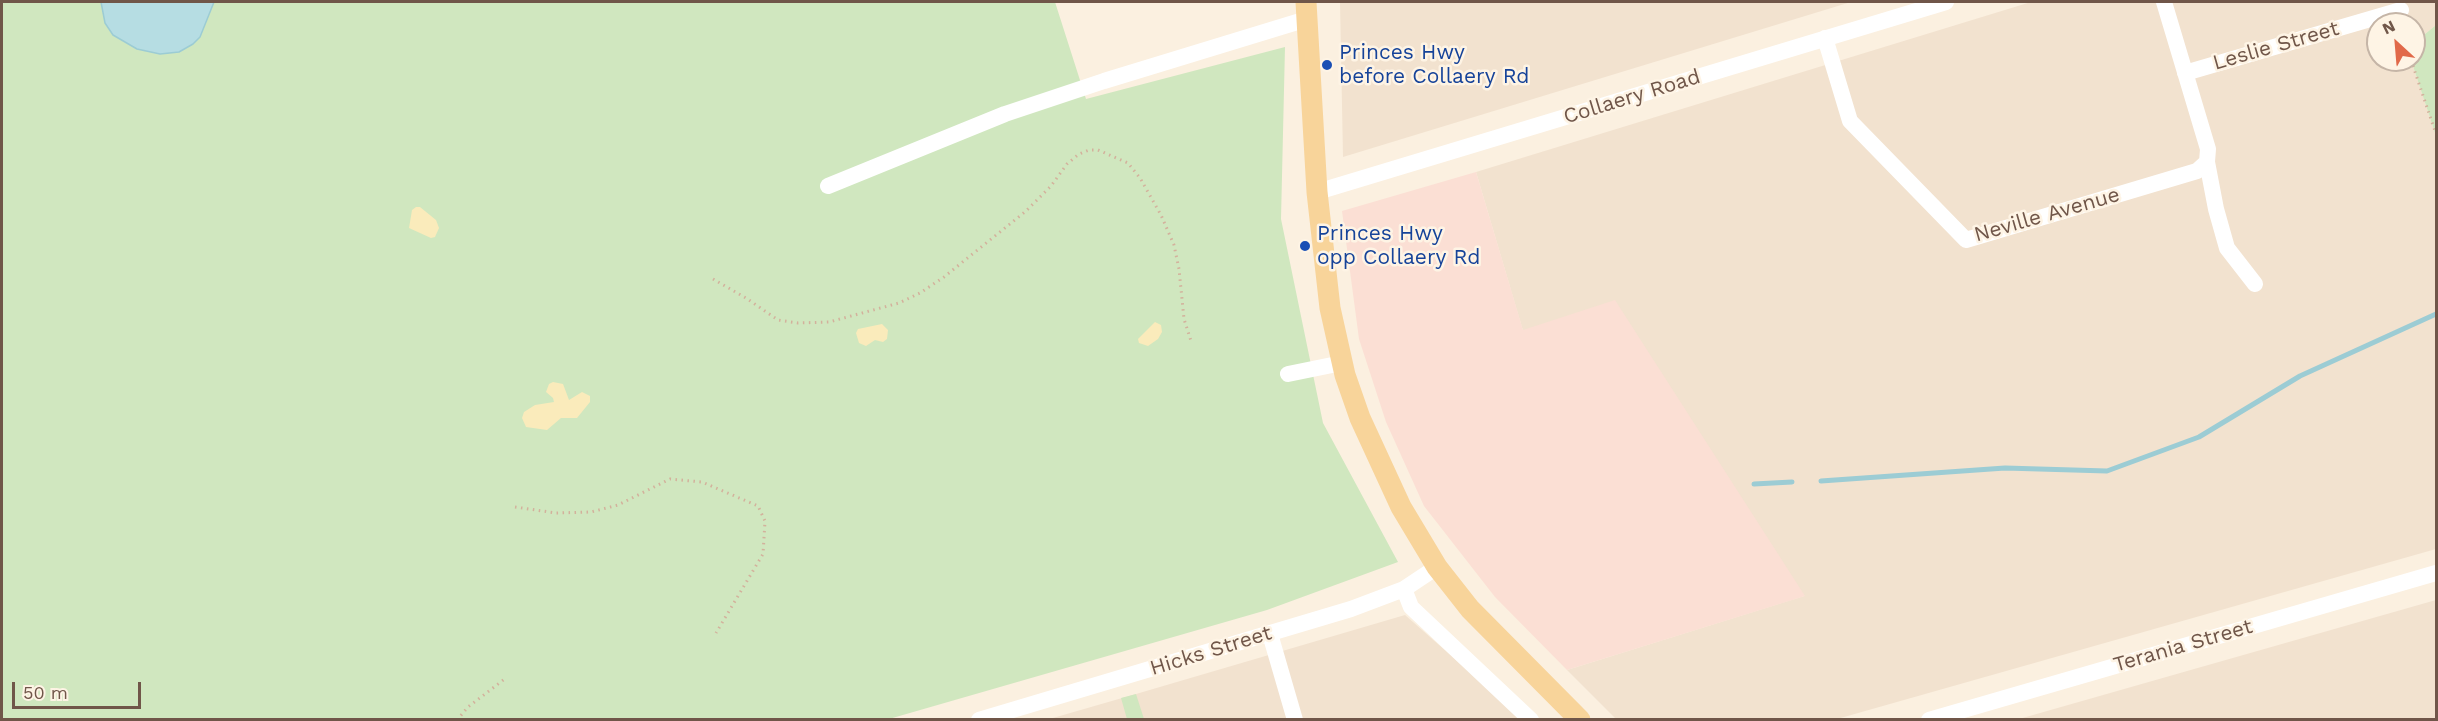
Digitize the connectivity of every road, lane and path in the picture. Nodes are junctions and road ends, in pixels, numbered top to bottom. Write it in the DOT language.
graph roads {
  1 [pos="1946,2"];
  2 [pos="2164,2"];
  3 [pos="1307,10"];
  4 [pos="2401,10"];
  5 [pos="1825,38"];
  6 [pos="2415,72"];
  7 [pos="2185,73"];
  8 [pos="2436,134"];
  9 [pos="2207,162"];
  10 [pos="828,186"];
  11 [pos="1317,192"];
  12 [pos="713,279"];
  13 [pos="2255,284"];
  14 [pos="1191,341"];
  15 [pos="1342,363"];
  16 [pos="1288,374"];
  17 [pos="515,507"];
  18 [pos="1437,567"];
  19 [pos="2436,573"];
  20 [pos="1404,589"];
  21 [pos="717,633"];
  22 [pos="1270,634"];
  23 [pos="506,678"];
  24 [pos="457,720"];
  25 [pos="979,720"];
  26 [pos="1295,720"];
  27 [pos="1531,720"];
  28 [pos="1580,720"];
  29 [pos="1929,720"];
  1 -- 5 [label="street, Collaery Road"];
  2 -- 7 [label="street"];
  3 -- 10 [label="street"];
  3 -- 11 [label="main road"];
  4 -- 7 [label="street, Leslie Street"];
  5 -- 9 [label="street, Neville Avenue"];
  5 -- 11 [label="street, Collaery Road"];
  6 -- 8 [label="path"];
  7 -- 9 [label="street"];
  9 -- 13 [label="street"];
  11 -- 15 [label="main road"];
  12 -- 14 [label="path"];
  15 -- 16 [label="street"];
  15 -- 18 [label="main road"];
  17 -- 21 [label="path"];
  18 -- 20 [label="street, Hicks Street"];
  18 -- 28 [label="main road"];
  19 -- 29 [label="street, Terania Street"];
  20 -- 22 [label="street, Hicks Street"];
  20 -- 27 [label="street"];
  22 -- 25 [label="street, Hicks Street"];
  22 -- 26 [label="street"];
  23 -- 24 [label="path"];
}
